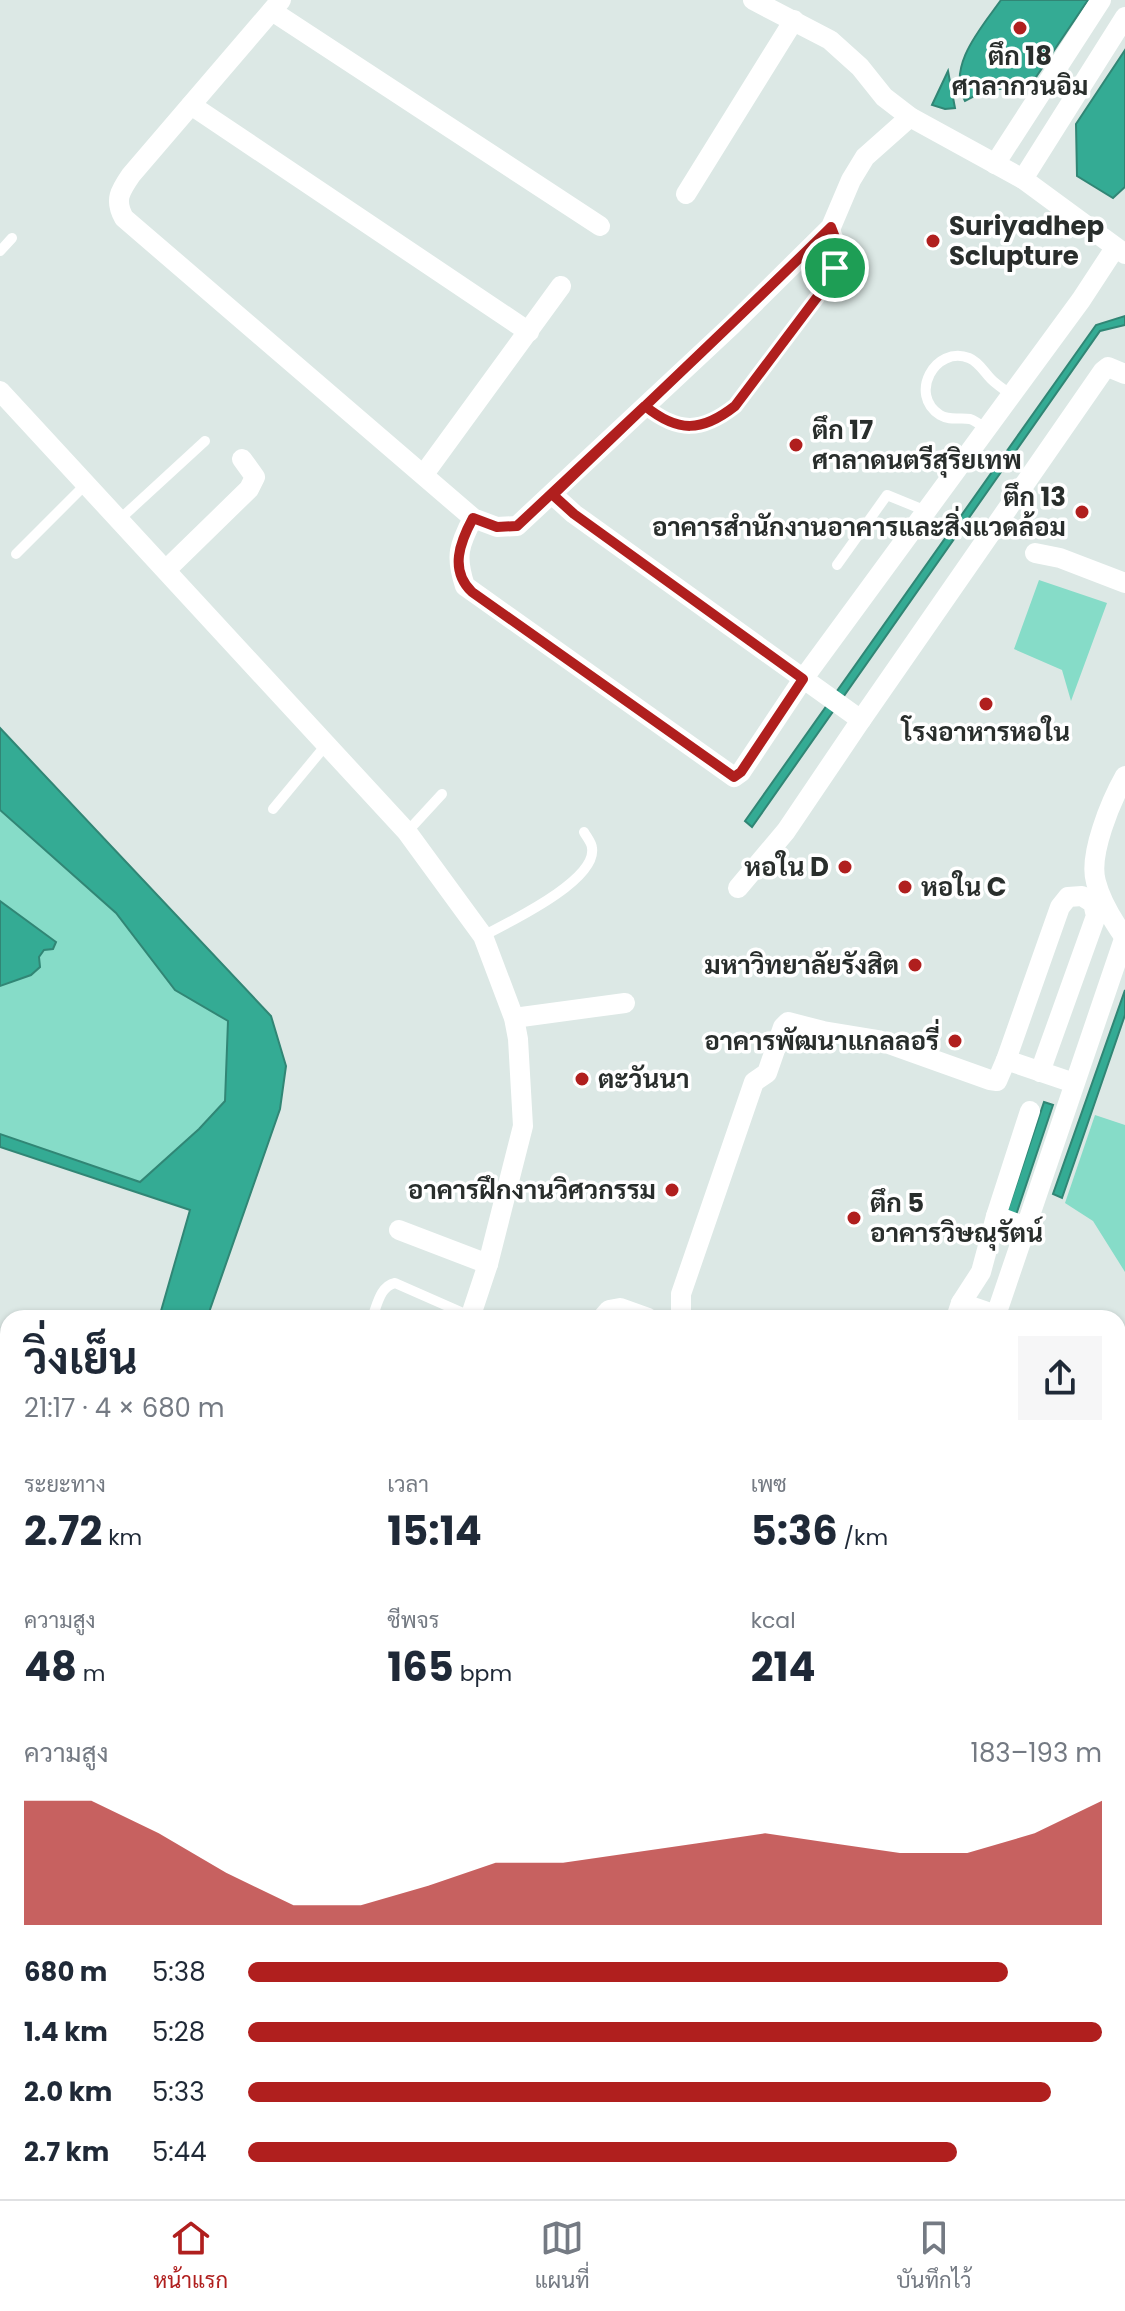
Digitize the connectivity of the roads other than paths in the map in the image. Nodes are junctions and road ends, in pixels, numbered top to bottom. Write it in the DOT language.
graph roads {
  1 [pos="753,0"];
  2 [pos="1101,0"];
  3 [pos="276,5"];
  4 [pos="1125,17"];
  5 [pos="794,20"];
  6 [pos="191,105"];
  7 [pos="910,117"];
  8 [pos="995,164"];
  9 [pos="1023,179"];
  10 [pos="686,194"];
  11 [pos="600,226"];
  12 [pos="831,227"];
  13 [pos="12,238"];
  14 [pos="1120,248"];
  15 [pos="0,251"];
  16 [pos="561,286"];
  17 [pos="529,332"];
  18 [pos="1125,374"];
  19 [pos="0,391"];
  20 [pos="1011,395"];
  21 [pos="645,406"];
  22 [pos="986,429"];
  23 [pos="205,441"];
  24 [pos="242,459"];
  25 [pos="424,474"];
  26 [pos="86,484"];
  27 [pos="553,495"];
  28 [pos="926,511"];
  29 [pos="473,518"];
  30 [pos="119,520"];
  31 [pos="1035,553"];
  32 [pos="16,554"];
  33 [pos="837,565"];
  34 [pos="167,569"];
  35 [pos="1125,583"];
  36 [pos="803,679"];
  37 [pos="856,717"];
  38 [pos="326,745"];
  39 [pos="1125,776"];
  40 [pos="442,794"];
  41 [pos="273,809"];
  42 [pos="407,832"];
  43 [pos="584,832"];
  44 [pos="738,888"];
  45 [pos="483,936"];
  46 [pos="1125,937"];
  47 [pos="625,1003"];
  48 [pos="514,1018"];
  49 [pos="1006,1060"];
  50 [pos="1040,1072"];
  51 [pos="1074,1083"];
  52 [pos="1030,1111"];
  53 [pos="996,1216"];
  54 [pos="1026,1227"];
  55 [pos="399,1230"];
  56 [pos="488,1264"];
  57 [pos="375,1310"];
  58 [pos="455,1310"];
  59 [pos="472,1310"];
  60 [pos="681,1310"];
  61 [pos="960,1310"];
  62 [pos="997,1310"];
  1 -- 5 [label="street"];
  2 -- 8 [label="street"];
  3 -- 6 [label="street"];
  3 -- 11 [label="street"];
  4 -- 9 [label="street"];
  5 -- 7 [label="street"];
  5 -- 10 [label="street"];
  6 -- 17 [label="street"];
  6 -- 25 [label="street"];
  7 -- 8 [label="street"];
  7 -- 12 [label="street"];
  8 -- 9 [label="street"];
  9 -- 14 [label="street"];
  12 -- 21 [label="street"];
  12 -- 21 [label="lane"];
  13 -- 15 [label="lane"];
  14 -- 20 [label="street"];
  16 -- 17 [label="street"];
  17 -- 25 [label="street"];
  18 -- 37 [label="street"];
  19 -- 26 [label="street"];
  20 -- 22 [label="street"];
  20 -- 22 [label="lane"];
  21 -- 27 [label="street"];
  22 -- 28 [label="street"];
  23 -- 30 [label="lane"];
  24 -- 34 [label="street"];
  25 -- 29 [label="street"];
  26 -- 30 [label="street"];
  26 -- 32 [label="lane"];
  27 -- 29 [label="street"];
  27 -- 36 [label="street"];
  28 -- 33 [label="lane"];
  28 -- 36 [label="street"];
  29 -- 36 [label="street"];
  30 -- 34 [label="street"];
  31 -- 35 [label="street"];
  34 -- 38 [label="street"];
  36 -- 37 [label="street"];
  37 -- 44 [label="street"];
  38 -- 41 [label="lane"];
  38 -- 42 [label="street"];
  39 -- 46 [label="street"];
  40 -- 42 [label="lane"];
  42 -- 45 [label="street"];
  43 -- 45 [label="lane"];
  45 -- 48 [label="street"];
  46 -- 51 [label="street"];
  47 -- 48 [label="street"];
  48 -- 56 [label="street"];
  49 -- 50 [label="street"];
  49 -- 50 [label="street"];
  49 -- 60 [label="street"];
  50 -- 51 [label="street"];
  51 -- 54 [label="street"];
  52 -- 53 [label="street"];
  53 -- 54 [label="street"];
  53 -- 61 [label="street"];
  54 -- 62 [label="street"];
  55 -- 56 [label="street"];
  56 -- 59 [label="street"];
  57 -- 58 [label="lane"];
}
